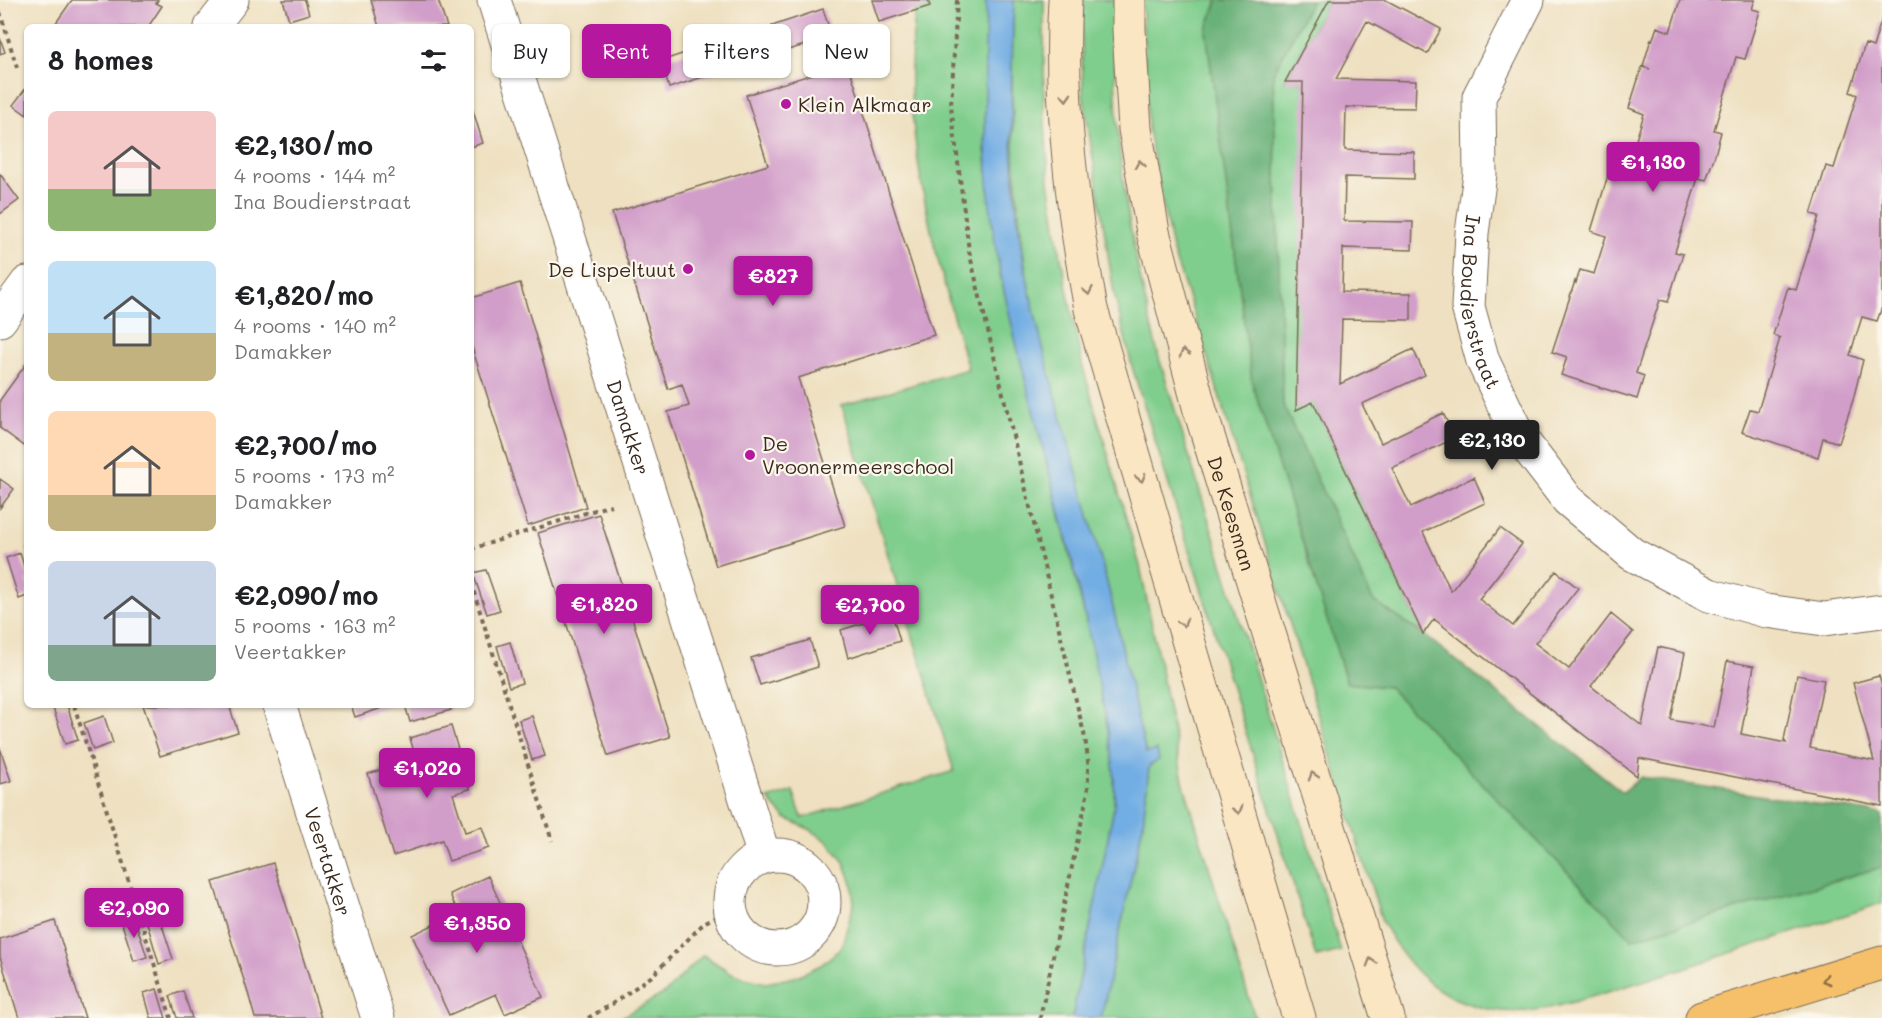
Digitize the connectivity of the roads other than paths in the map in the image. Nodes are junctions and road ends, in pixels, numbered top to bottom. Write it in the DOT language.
graph roads {
  1 [pos="494,0"];
  2 [pos="1065,0"];
  3 [pos="1129,0"];
  4 [pos="1528,0"];
  5 [pos="24,287"];
  6 [pos="0,320"];
  7 [pos="1882,611"];
  8 [pos="280,708"];
  9 [pos="764,856"];
  10 [pos="1882,963"];
  11 [pos="378,1018"];
  12 [pos="1299,1018"];
  13 [pos="1388,1018"];
  14 [pos="1702,1018"];
  1 -- 9 [label="street, Damakker"];
  2 -- 12 [label="street, one-way"];
  13 -- 3 [label="street, De Keesman, one-way"];
  4 -- 7 [label="street, Ina Boudierstraat"];
  5 -- 6 [label="street"];
  8 -- 11 [label="street, Veertakker"];
  9 -- 9 [label="street"];
  10 -- 14 [label="main road, one-way"];
}
